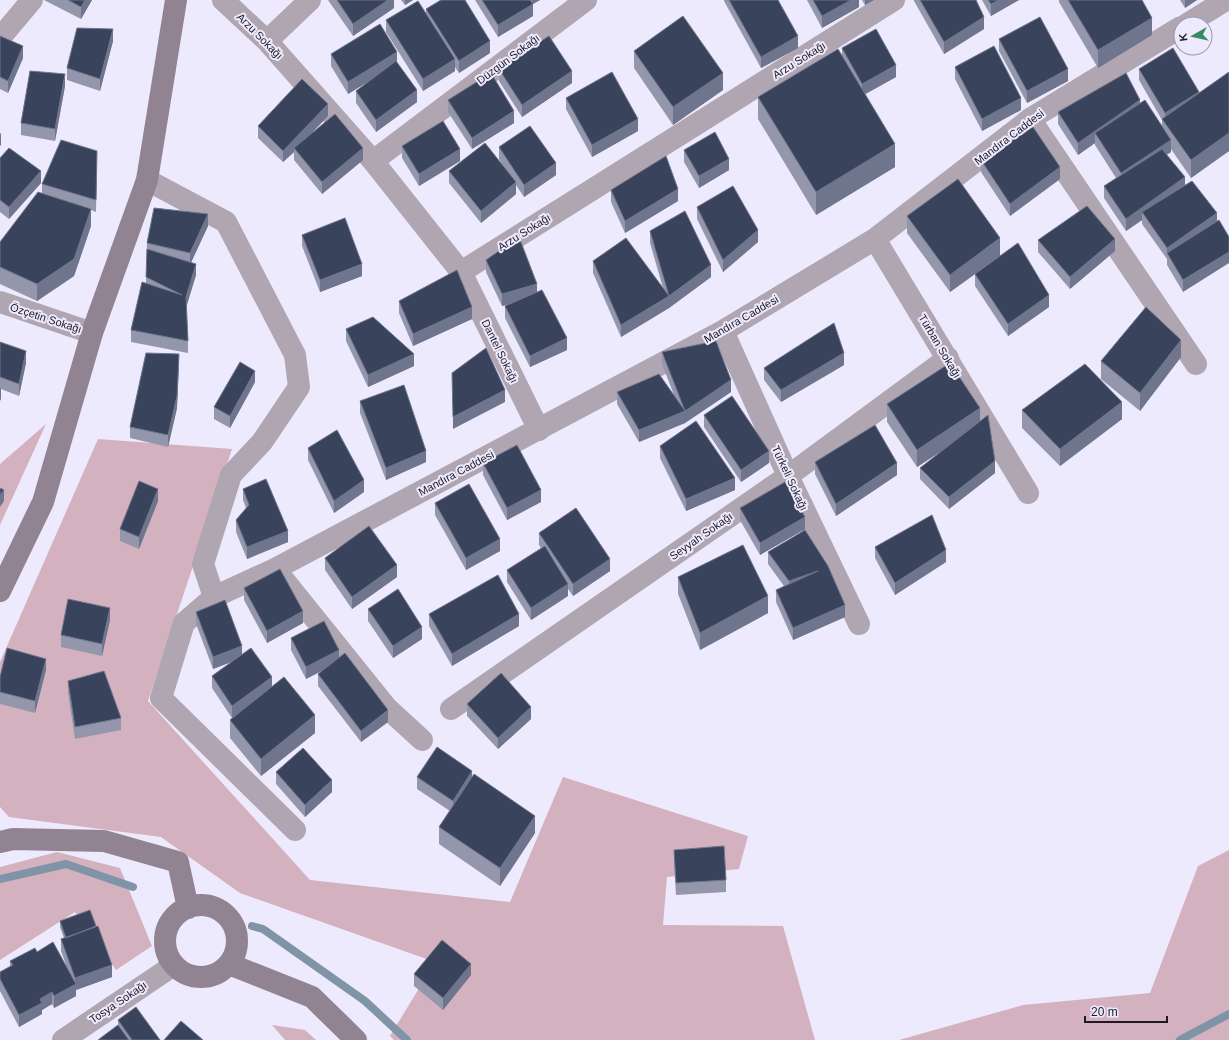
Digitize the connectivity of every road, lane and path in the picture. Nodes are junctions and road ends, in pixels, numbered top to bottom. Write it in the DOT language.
graph roads {
  1 [pos="32,0"];
  2 [pos="176,0"];
  3 [pos="222,0"];
  4 [pos="310,0"];
  5 [pos="586,0"];
  6 [pos="894,0"];
  7 [pos="1226,0"];
  8 [pos="1200,16"];
  9 [pos="1173,33"];
  10 [pos="0,38"];
  11 [pos="267,41"];
  12 [pos="1030,119"];
  13 [pos="373,161"];
  14 [pos="146,180"];
  15 [pos="875,239"];
  16 [pos="461,272"];
  17 [pos="0,302"];
  18 [pos="723,331"];
  19 [pos="92,333"];
  20 [pos="948,358"];
  21 [pos="1196,364"];
  22 [pos="539,430"];
  23 [pos="788,476"];
  24 [pos="1028,493"];
  25 [pos="275,569"];
  26 [pos="0,591"];
  27 [pos="214,597"];
  28 [pos="859,624"];
  29 [pos="451,709"];
  30 [pos="422,740"];
  31 [pos="295,830"];
  32 [pos="4,837"];
  33 [pos="188,908"];
  34 [pos="229,964"];
  35 [pos="174,965"];
  36 [pos="63,1040"];
  37 [pos="356,1040"];
  1 -- 10 [label="street"];
  2 -- 14 [label="street"];
  3 -- 11 [label="street, Arzu Sokağı"];
  4 -- 11 [label="street"];
  5 -- 13 [label="street, Düzgün Sokağı"];
  6 -- 16 [label="street, Arzu Sokağı"];
  7 -- 8 [label="street"];
  9 -- 12 [label="street, Mandıra Caddesi"];
  11 -- 13 [label="street, Arzu Sokağı"];
  12 -- 15 [label="street, Mandıra Caddesi"];
  12 -- 21 [label="street"];
  13 -- 16 [label="street, Arzu Sokağı"];
  14 -- 19 [label="street"];
  14 -- 27 [label="street"];
  15 -- 18 [label="street, Mandıra Caddesi"];
  15 -- 20 [label="street, Türban Sokağı"];
  16 -- 22 [label="street, Dantel Sokağı"];
  17 -- 19 [label="street, Özçetin Sokağı"];
  18 -- 22 [label="street, Mandıra Caddesi"];
  18 -- 23 [label="street, Türkeli Sokağı"];
  19 -- 26 [label="street"];
  20 -- 23 [label="street, Seyyah Sokağı"];
  20 -- 24 [label="street, Türban Sokağı"];
  22 -- 25 [label="street, Mandıra Caddesi"];
  23 -- 28 [label="street, Türkeli Sokağı"];
  23 -- 29 [label="street, Seyyah Sokağı"];
  25 -- 27 [label="street, Mandıra Caddesi"];
  25 -- 30 [label="street"];
  27 -- 31 [label="street, Mandıra Caddesi"];
  32 -- 33 [label="street"];
  33 -- 34 [label="street"];
  33 -- 35 [label="street"];
  34 -- 35 [label="street"];
  34 -- 37 [label="street"];
  35 -- 36 [label="street, Tosya Sokağı"];
}
